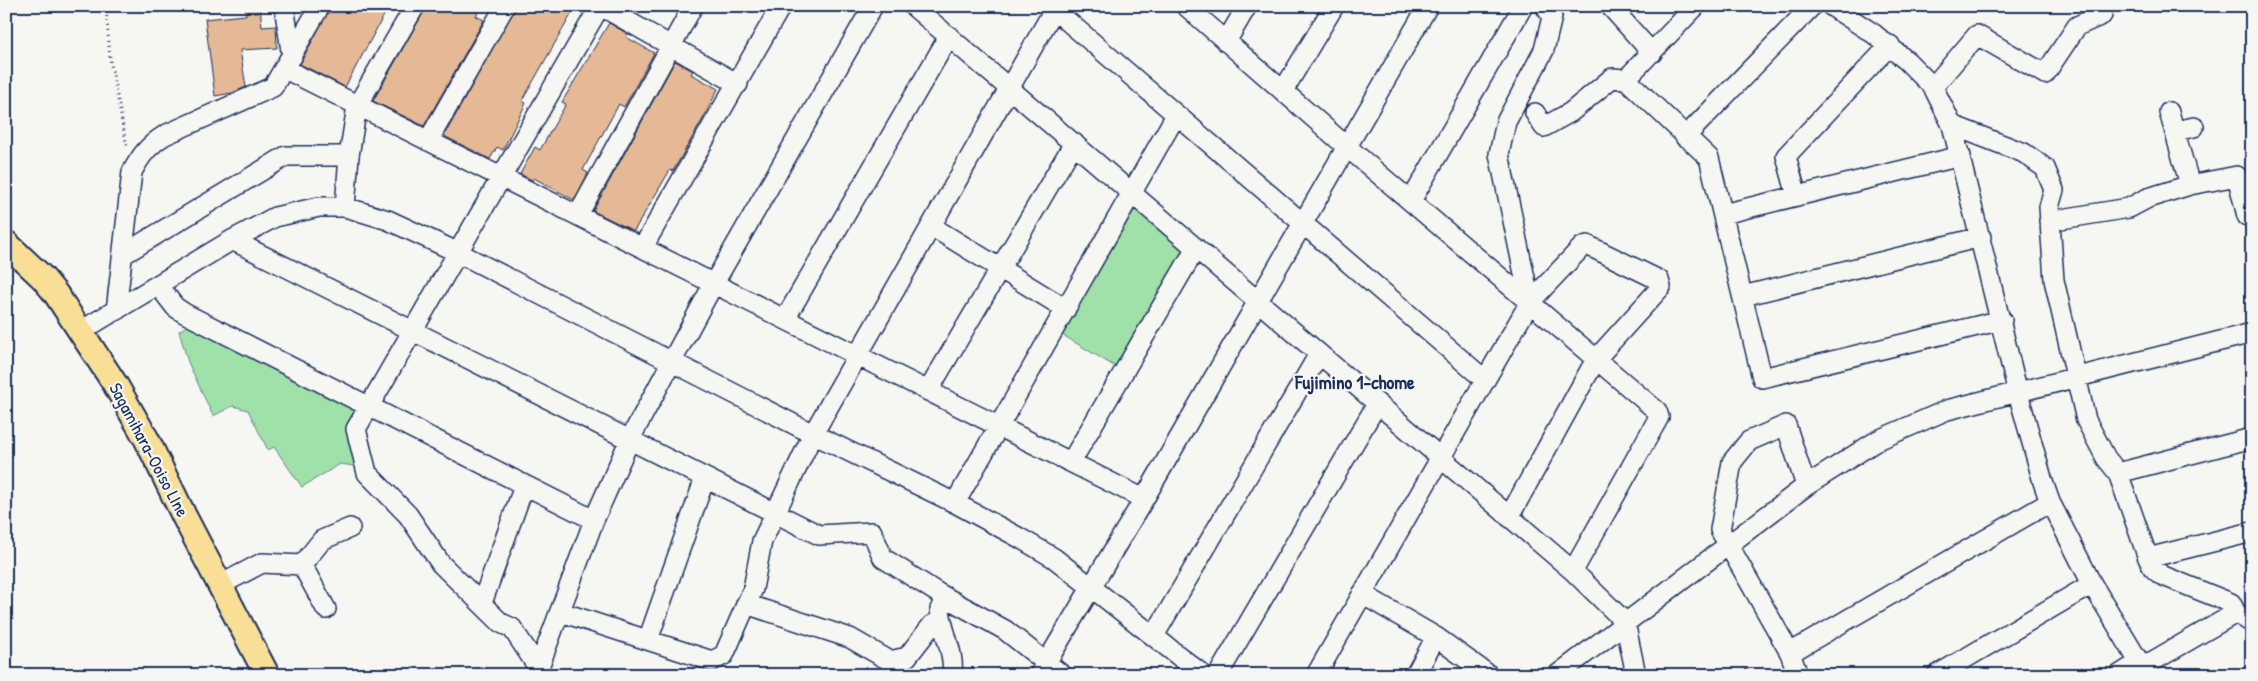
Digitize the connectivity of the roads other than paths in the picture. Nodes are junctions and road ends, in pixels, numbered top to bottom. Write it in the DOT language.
graph roads {
  1 [pos="284,6"];
  2 [pos="320,6"];
  3 [pos="415,6"];
  4 [pos="505,6"];
  5 [pos="601,6"];
  6 [pos="693,6"];
  7 [pos="781,6"];
  8 [pos="873,6"];
  9 [pos="913,6"];
  10 [pos="1186,6"];
  11 [pos="1247,6"];
  12 [pos="1334,6"];
  13 [pos="1428,6"];
  14 [pos="1523,6"];
  15 [pos="1545,6"];
  16 [pos="1610,6"];
  17 [pos="1696,6"];
  18 [pos="1812,6"];
  19 [pos="1831,6"];
  20 [pos="1053,7"];
  21 [pos="2102,15"];
  22 [pos="949,36"];
  23 [pos="1226,42"];
  24 [pos="1890,45"];
  25 [pos="671,46"];
  26 [pos="1652,53"];
  27 [pos="288,63"];
  28 [pos="1626,79"];
  29 [pos="738,84"];
  30 [pos="1933,87"];
  31 [pos="1010,88"];
  32 [pos="1284,91"];
  33 [pos="357,106"];
  34 [pos="2169,112"];
  35 [pos="1535,113"];
  36 [pos="1176,115"];
  37 [pos="1952,125"];
  38 [pos="2194,127"];
  39 [pos="2175,131"];
  40 [pos="1685,137"];
  41 [pos="428,141"];
  42 [pos="1074,143"];
  43 [pos="1347,147"];
  44 [pos="349,156"];
  45 [pos="1961,156"];
  46 [pos="502,179"];
  47 [pos="2190,186"];
  48 [pos="1132,193"];
  49 [pos="1797,196"];
  50 [pos="1411,201"];
  51 [pos="345,207"];
  52 [pos="1723,214"];
  53 [pos="578,215"];
  54 [pos="2252,215"];
  55 [pos="2048,220"];
  56 [pos="1303,224"];
  57 [pos="931,226"];
  58 [pos="1981,237"];
  59 [pos="232,240"];
  60 [pos="6,243"];
  61 [pos="643,247"];
  62 [pos="1196,248"];
  63 [pos="459,253"];
  64 [pos="124,254"];
  65 [pos="1000,268"];
  66 [pos="714,283"];
  67 [pos="158,285"];
  68 [pos="1743,296"];
  69 [pos="1257,301"];
  70 [pos="1530,302"];
  71 [pos="1066,309"];
  72 [pos="116,311"];
  73 [pos="785,319"];
  74 [pos="2002,320"];
  75 [pos="81,331"];
  76 [pos="413,332"];
  77 [pos="2252,333"];
  78 [pos="1319,354"];
  79 [pos="858,355"];
  80 [pos="1596,359"];
  81 [pos="672,362"];
  82 [pos="2078,377"];
  83 [pos="1485,380"];
  84 [pos="928,391"];
  85 [pos="2018,394"];
  86 [pos="1377,404"];
  87 [pos="370,406"];
  88 [pos="999,426"];
  89 [pos="813,434"];
  90 [pos="2252,438"];
  91 [pos="630,439"];
  92 [pos="1440,458"];
  93 [pos="1070,462"];
  94 [pos="2118,473"];
  95 [pos="705,478"];
  96 [pos="524,486"];
  97 [pos="1806,486"];
  98 [pos="1144,499"];
  99 [pos="2050,502"];
  100 [pos="956,503"];
  101 [pos="774,513"];
  102 [pos="1509,517"];
  103 [pos="594,520"];
  104 [pos="350,528"];
  105 [pos="2252,532"];
  106 [pos="1727,545"];
  107 [pos="2148,558"];
  108 [pos="302,565"];
  109 [pos="1573,571"];
  110 [pos="2092,584"];
  111 [pos="220,585"];
  112 [pos="1092,587"];
  113 [pos="938,593"];
  114 [pos="1362,594"];
  115 [pos="482,602"];
  116 [pos="746,604"];
  117 [pos="326,609"];
  118 [pos="561,612"];
  119 [pos="2244,618"];
  120 [pos="941,621"];
  121 [pos="1625,622"];
  122 [pos="1154,636"];
  123 [pos="1436,637"];
  124 [pos="648,640"];
  125 [pos="1790,653"];
  126 [pos="1043,669"];
  127 [pos="2144,670"];
  128 [pos="541,671"];
  129 [pos="1795,674"];
  130 [pos="267,675"];
  131 [pos="952,675"];
  132 [pos="1062,675"];
  133 [pos="1203,675"];
  134 [pos="1218,675"];
  135 [pos="1316,675"];
  136 [pos="1415,675"];
  137 [pos="1489,675"];
  138 [pos="1557,675"];
  139 [pos="1634,675"];
  140 [pos="1937,675"];
  141 [pos="2119,675"];
  1 -- 27 [label="street"];
  2 -- 27 [label="street"];
  3 -- 33 [label="street"];
  4 -- 41 [label="street"];
  5 -- 25 [label="street"];
  5 -- 46 [label="street"];
  6 -- 25 [label="street"];
  7 -- 29 [label="street"];
  8 -- 66 [label="street"];
  9 -- 22 [label="street"];
  10 -- 23 [label="street"];
  11 -- 23 [label="street"];
  12 -- 32 [label="street"];
  13 -- 43 [label="street"];
  14 -- 50 [label="street"];
  15 -- 70 [label="street"];
  16 -- 26 [label="street"];
  17 -- 26 [label="street"];
  18 -- 40 [label="street"];
  19 -- 24 [label="street"];
  20 -- 31 [label="street"];
  20 -- 36 [label="street"];
  21 -- 30 [label="street"];
  22 -- 31 [label="street"];
  22 -- 73 [label="street"];
  23 -- 32 [label="street"];
  24 -- 30 [label="street"];
  24 -- 49 [label="street"];
  25 -- 29 [label="street"];
  25 -- 53 [label="street"];
  26 -- 28 [label="street"];
  27 -- 33 [label="street"];
  27 -- 64 [label="street"];
  28 -- 35 [label="street"];
  28 -- 40 [label="street"];
  29 -- 61 [label="street"];
  30 -- 37 [label="street"];
  31 -- 42 [label="street"];
  31 -- 57 [label="street"];
  32 -- 43 [label="street"];
  33 -- 41 [label="street"];
  33 -- 44 [label="street"];
  34 -- 39 [label="street"];
  36 -- 48 [label="street"];
  36 -- 56 [label="street"];
  37 -- 45 [label="street"];
  37 -- 55 [label="street"];
  38 -- 39 [label="street"];
  39 -- 47 [label="street"];
  40 -- 52 [label="street"];
  41 -- 46 [label="street"];
  42 -- 48 [label="street"];
  42 -- 65 [label="street"];
  43 -- 50 [label="street"];
  43 -- 56 [label="street"];
  44 -- 51 [label="street"];
  44 -- 64 [label="street"];
  45 -- 49 [label="street"];
  45 -- 58 [label="street"];
  46 -- 53 [label="street"];
  46 -- 63 [label="street"];
  47 -- 54 [label="street"];
  47 -- 55 [label="street"];
  48 -- 62 [label="street"];
  48 -- 71 [label="street"];
  49 -- 52 [label="street"];
  50 -- 70 [label="street"];
  51 -- 59 [label="street"];
  51 -- 63 [label="street"];
  52 -- 68 [label="street"];
  53 -- 61 [label="street"];
  55 -- 82 [label="street"];
  56 -- 69 [label="street"];
  56 -- 83 [label="street"];
  57 -- 65 [label="street"];
  57 -- 79 [label="street"];
  58 -- 68 [label="street"];
  58 -- 74 [label="street"];
  59 -- 67 [label="street"];
  59 -- 76 [label="street"];
  60 -- 75 [label="main road, Sagamihara-Ooiso LIne"];
  61 -- 66 [label="street"];
  62 -- 69 [label="street"];
  62 -- 93 [label="street"];
  63 -- 76 [label="street"];
  63 -- 81 [label="street"];
  64 -- 72 [label="street"];
  65 -- 71 [label="street"];
  65 -- 84 [label="street"];
  66 -- 73 [label="street"];
  66 -- 81 [label="street"];
  67 -- 72 [label="street"];
  67 -- 87 [label="street"];
  68 -- 74 [label="street"];
  69 -- 78 [label="street"];
  69 -- 98 [label="street"];
  70 -- 80 [label="street"];
  70 -- 80 [label="street"];
  70 -- 83 [label="street"];
  71 -- 88 [label="street"];
  72 -- 75 [label="street"];
  73 -- 79 [label="street"];
  74 -- 85 [label="street"];
  75 -- 111 [label="main road, Sagamihara-Ooiso LIne"];
  76 -- 87 [label="street"];
  76 -- 91 [label="street"];
  77 -- 82 [label="street"];
  78 -- 86 [label="street"];
  78 -- 122 [label="street"];
  79 -- 84 [label="street"];
  79 -- 89 [label="street"];
  80 -- 102 [label="street"];
  80 -- 109 [label="street"];
  81 -- 89 [label="street"];
  81 -- 91 [label="street"];
  82 -- 85 [label="street"];
  82 -- 94 [label="street"];
  83 -- 92 [label="street"];
  84 -- 88 [label="street"];
  85 -- 97 [label="street"];
  85 -- 99 [label="street"];
  86 -- 92 [label="street"];
  86 -- 134 [label="street"];
  87 -- 96 [label="street"];
  87 -- 115 [label="street"];
  88 -- 93 [label="street"];
  88 -- 100 [label="street"];
  89 -- 100 [label="street"];
  89 -- 101 [label="street"];
  90 -- 94 [label="street"];
  91 -- 95 [label="street"];
  91 -- 103 [label="street"];
  92 -- 102 [label="street"];
  92 -- 114 [label="street"];
  93 -- 98 [label="street"];
  94 -- 107 [label="street"];
  95 -- 101 [label="street"];
  95 -- 124 [label="street"];
  96 -- 103 [label="street"];
  96 -- 115 [label="street"];
  97 -- 106 [label="street"];
  97 -- 106 [label="street"];
  98 -- 112 [label="street"];
  99 -- 110 [label="street"];
  99 -- 125 [label="street"];
  100 -- 112 [label="street"];
  101 -- 113 [label="street"];
  101 -- 116 [label="street"];
  102 -- 109 [label="street"];
  103 -- 118 [label="street"];
  104 -- 108 [label="street"];
  105 -- 107 [label="street"];
  106 -- 121 [label="street"];
  106 -- 125 [label="street"];
  107 -- 119 [label="street"];
  108 -- 111 [label="street"];
  108 -- 117 [label="street"];
  109 -- 121 [label="street"];
  110 -- 127 [label="street"];
  110 -- 140 [label="street"];
  111 -- 130 [label="main road, Sagamihara-Ooiso LIne"];
  112 -- 122 [label="street"];
  112 -- 126 [label="street"];
  113 -- 120 [label="street"];
  113 -- 126 [label="street"];
  114 -- 123 [label="street"];
  114 -- 135 [label="street"];
  115 -- 128 [label="street"];
  116 -- 120 [label="street"];
  116 -- 124 [label="street"];
  118 -- 124 [label="street"];
  118 -- 128 [label="street"];
  119 -- 127 [label="street"];
  120 -- 131 [label="street"];
  121 -- 138 [label="street"];
  121 -- 139 [label="street"];
  122 -- 133 [label="street"];
  123 -- 136 [label="street"];
  123 -- 137 [label="street"];
  125 -- 129 [label="street"];
  126 -- 132 [label="street"];
  127 -- 141 [label="street"];
}
